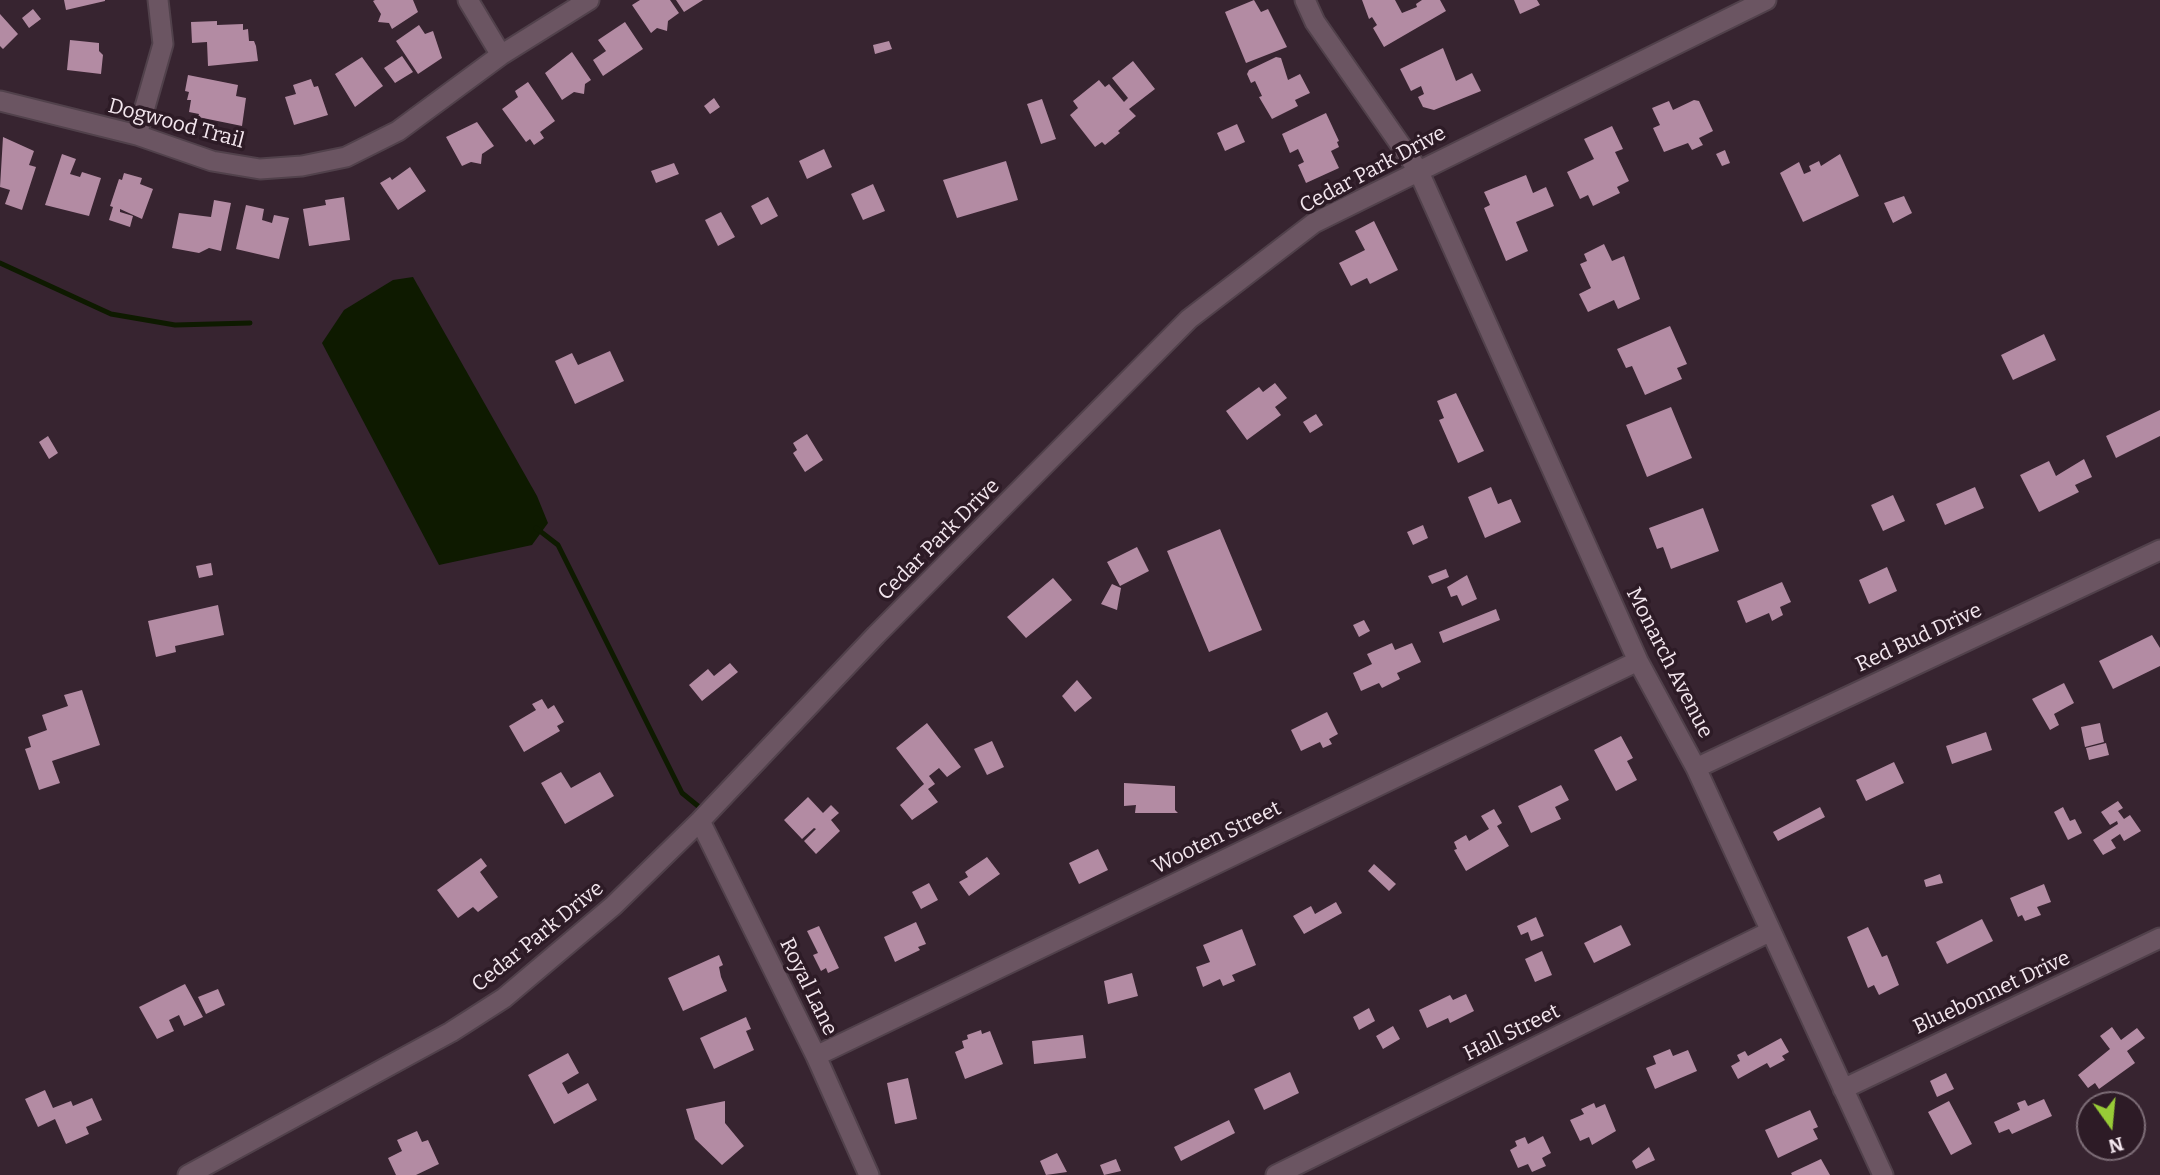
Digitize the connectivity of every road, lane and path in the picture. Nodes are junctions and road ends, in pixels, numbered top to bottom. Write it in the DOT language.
graph roads {
  1 [pos="158,0"];
  2 [pos="468,0"];
  3 [pos="589,0"];
  4 [pos="1305,0"];
  5 [pos="1766,0"];
  6 [pos="501,55"];
  7 [pos="0,101"];
  8 [pos="136,135"];
  9 [pos="1418,170"];
  10 [pos="2160,550"];
  11 [pos="1638,661"];
  12 [pos="1696,768"];
  13 [pos="700,821"];
  14 [pos="1769,932"];
  15 [pos="2160,938"];
  16 [pos="816,1056"];
  17 [pos="1843,1089"];
  18 [pos="188,1175"];
  19 [pos="869,1175"];
  20 [pos="1276,1175"];
  21 [pos="1883,1175"];
  1 -- 8 [label="street"];
  2 -- 6 [label="street"];
  3 -- 6 [label="street, Dogwood Trail"];
  4 -- 9 [label="street, Monarch Avenue"];
  5 -- 9 [label="street, Cedar Park Drive"];
  6 -- 8 [label="street, Dogwood Trail"];
  7 -- 8 [label="street, Dogwood Trail"];
  9 -- 11 [label="street, Monarch Avenue"];
  9 -- 13 [label="street, Cedar Park Drive"];
  10 -- 12 [label="street, Red Bud Drive"];
  11 -- 12 [label="street, Monarch Avenue"];
  11 -- 16 [label="street, Wooten Street"];
  12 -- 14 [label="street, Monarch Avenue"];
  13 -- 16 [label="street, Royal Lane"];
  13 -- 18 [label="street, Cedar Park Drive"];
  14 -- 17 [label="street, Monarch Avenue"];
  14 -- 20 [label="street, Hall Street"];
  15 -- 17 [label="street, Bluebonnet Drive"];
  16 -- 19 [label="street, Royal Lane"];
  17 -- 21 [label="street, Monarch Avenue"];
}
